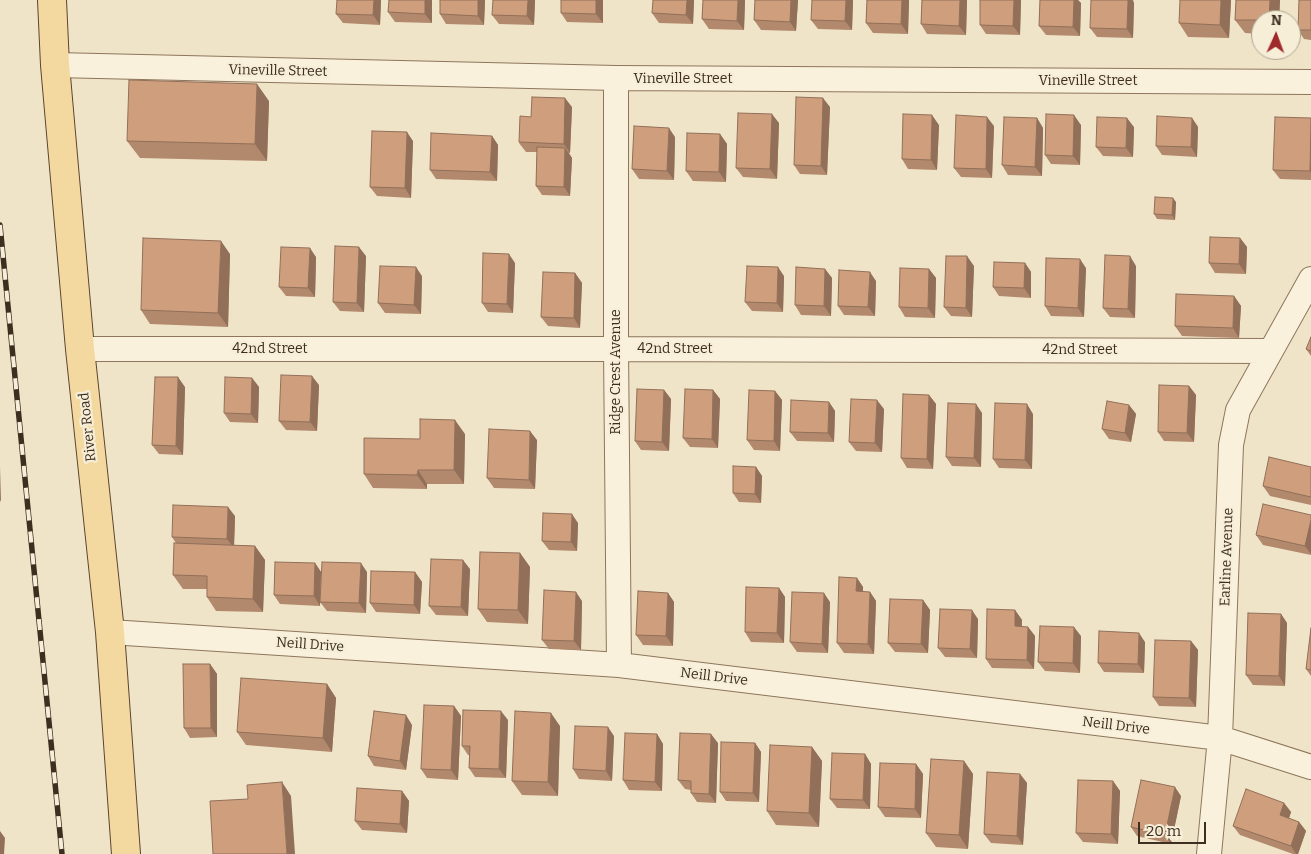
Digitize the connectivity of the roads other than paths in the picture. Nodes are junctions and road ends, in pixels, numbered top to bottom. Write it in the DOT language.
graph roads {
  1 [pos="52,0"];
  2 [pos="55,65"];
  3 [pos="616,78"];
  4 [pos="1311,82"];
  5 [pos="1311,279"];
  6 [pos="80,349"];
  7 [pos="616,349"];
  8 [pos="1270,351"];
  9 [pos="110,632"];
  10 [pos="619,665"];
  11 [pos="1220,738"];
  12 [pos="1311,767"];
  13 [pos="126,854"];
  14 [pos="1209,854"];
  1 -- 2 [label="main road, River Road"];
  2 -- 3 [label="street, Vineville Street"];
  2 -- 6 [label="main road, River Road"];
  3 -- 4 [label="street, Vineville Street"];
  3 -- 7 [label="street, Ridge Crest Avenue"];
  5 -- 8 [label="street, Earline Avenue"];
  6 -- 7 [label="street, 42nd Street"];
  6 -- 9 [label="main road, River Road"];
  7 -- 8 [label="street, 42nd Street"];
  7 -- 10 [label="street, Ridge Crest Avenue"];
  8 -- 11 [label="street, Earline Avenue"];
  9 -- 10 [label="street, Neill Drive"];
  9 -- 13 [label="main road, River Road"];
  10 -- 11 [label="street, Neill Drive"];
  11 -- 12 [label="street, Neill Drive"];
  11 -- 14 [label="street, Earline Avenue"];
}
